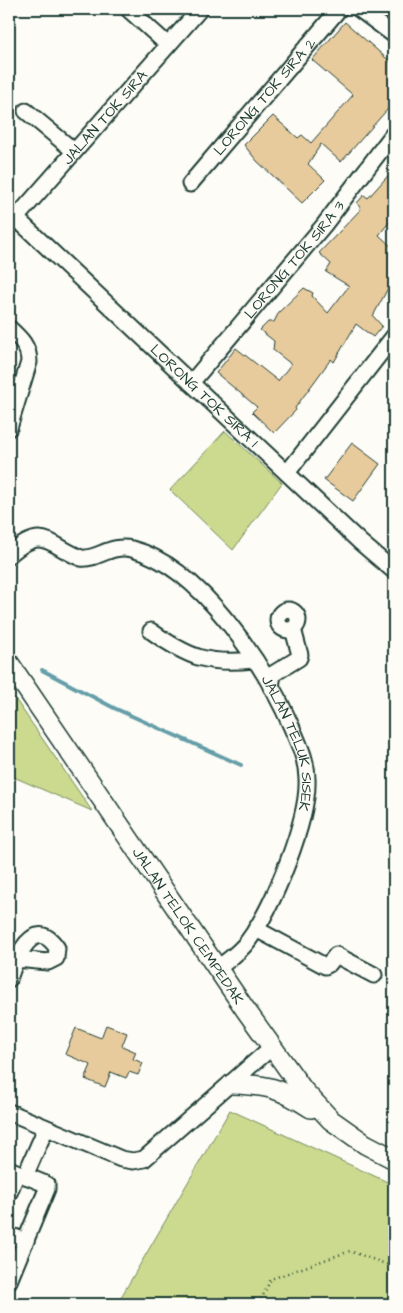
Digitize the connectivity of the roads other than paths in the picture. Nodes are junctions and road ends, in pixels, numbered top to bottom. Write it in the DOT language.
graph roads {
  1 [pos="128,9"];
  2 [pos="200,9"];
  3 [pos="339,9"];
  4 [pos="359,9"];
  5 [pos="394,35"];
  6 [pos="168,45"];
  7 [pos="26,111"];
  8 [pos="394,133"];
  9 [pos="74,151"];
  10 [pos="190,184"];
  11 [pos="12,222"];
  12 [pos="9,328"];
  13 [pos="394,336"];
  14 [pos="191,383"];
  15 [pos="9,433"];
  16 [pos="287,473"];
  17 [pos="9,555"];
  18 [pos="394,572"];
  19 [pos="293,629"];
  20 [pos="151,632"];
  21 [pos="254,660"];
  22 [pos="9,663"];
  23 [pos="271,687"];
  24 [pos="256,929"];
  25 [pos="16,959"];
  26 [pos="218,969"];
  27 [pos="374,974"];
  28 [pos="9,980"];
  29 [pos="272,1047"];
  30 [pos="232,1084"];
  31 [pos="9,1112"];
  32 [pos="331,1120"];
  33 [pos="46,1128"];
  34 [pos="394,1159"];
  35 [pos="17,1173"];
  36 [pos="9,1193"];
  37 [pos="9,1235"];
  38 [pos="26,1241"];
  39 [pos="9,1281"];
  1 -- 6 [label="street"];
  2 -- 6 [label="street, JALAN TOK SIRA"];
  3 -- 10 [label="street, LORONG TOK SIRA 2"];
  4 -- 5 [label="street"];
  6 -- 9 [label="street, JALAN TOK SIRA"];
  7 -- 9 [label="street"];
  8 -- 14 [label="street, LORONG TOK SIRA 3"];
  9 -- 11 [label="street, JALAN TOK SIRA"];
  11 -- 14 [label="street, LORONG TOK SIRA 1"];
  12 -- 15 [label="street"];
  13 -- 16 [label="street"];
  14 -- 16 [label="street, LORONG TOK SIRA 1"];
  16 -- 18 [label="street, LORONG TOK SIRA 1"];
  17 -- 21 [label="street, JALAN TELUK SISEK"];
  19 -- 23 [label="street"];
  20 -- 21 [label="street"];
  21 -- 23 [label="street, JALAN TELUK SISEK"];
  22 -- 26 [label="main road, JALAN TELOK CEMPEDAK"];
  23 -- 24 [label="street, JALAN TELUK SISEK"];
  24 -- 26 [label="street, JALAN TELUK SISEK"];
  24 -- 27 [label="street"];
  25 -- 28 [label="street"];
  26 -- 29 [label="main road, JALAN TELOK CEMPEDAK"];
  29 -- 30 [label="street"];
  29 -- 32 [label="main road, JALAN TELOK CEMPEDAK"];
  30 -- 32 [label="main road"];
  30 -- 33 [label="street"];
  31 -- 33 [label="street"];
  32 -- 34 [label="main road, JALAN TELOK CEMPEDAK"];
  33 -- 35 [label="street"];
  35 -- 36 [label="street"];
  35 -- 38 [label="street"];
  37 -- 38 [label="street"];
  38 -- 39 [label="street"];
}
